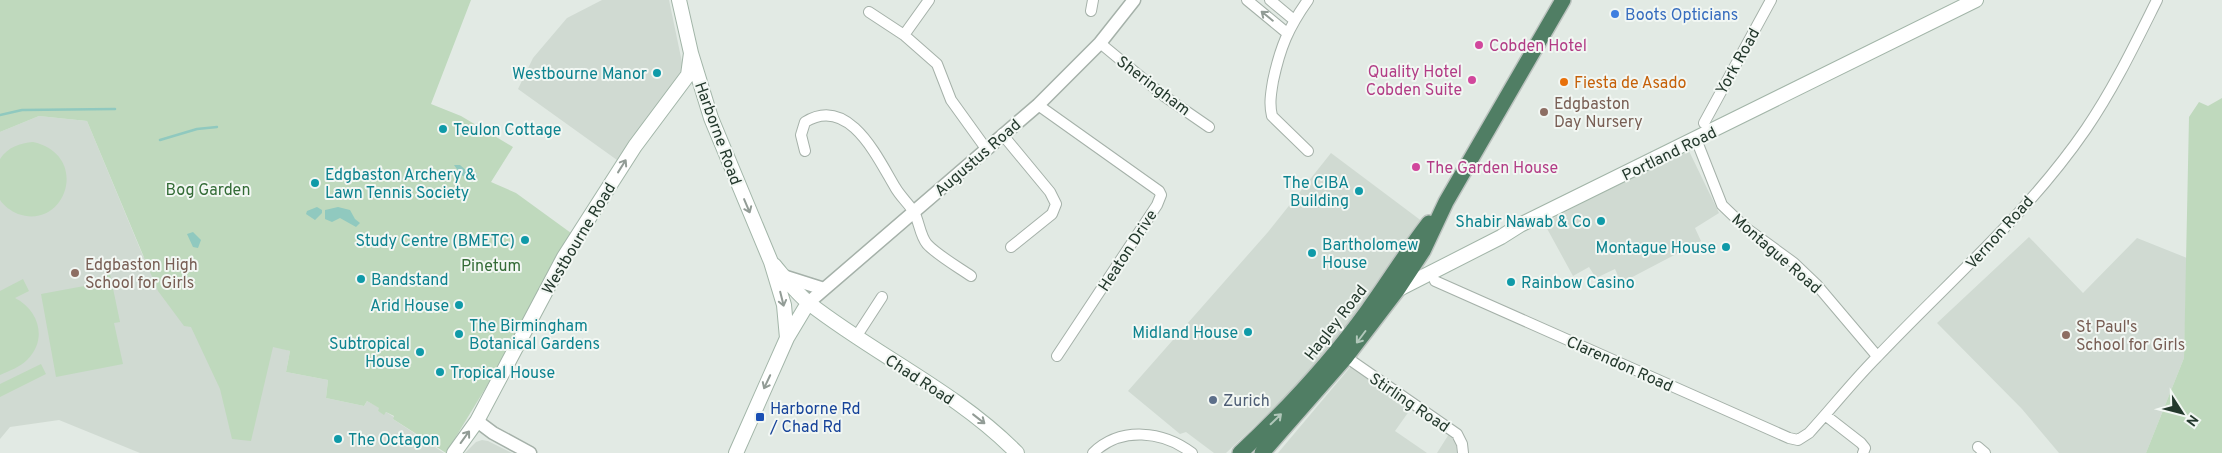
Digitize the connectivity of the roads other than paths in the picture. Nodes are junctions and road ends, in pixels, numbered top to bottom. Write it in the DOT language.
graph roads {
  1 [pos="680,0"];
  2 [pos="929,0"];
  3 [pos="1093,0"];
  4 [pos="1134,0"];
  5 [pos="1247,0"];
  6 [pos="1270,0"];
  7 [pos="1308,0"];
  8 [pos="1563,0"];
  9 [pos="1771,0"];
  10 [pos="1976,0"];
  11 [pos="2157,0"];
  12 [pos="869,12"];
  13 [pos="1091,12"];
  14 [pos="1294,20"];
  15 [pos="1287,33"];
  16 [pos="904,35"];
  17 [pos="1100,43"];
  18 [pos="694,77"];
  19 [pos="1038,105"];
  20 [pos="1704,122"];
  21 [pos="1209,127"];
  22 [pos="1002,134"];
  23 [pos="1696,139"];
  24 [pos="986,150"];
  25 [pos="805,151"];
  26 [pos="1308,151"];
  27 [pos="1446,202"];
  28 [pos="914,213"];
  29 [pos="1011,247"];
  30 [pos="771,262"];
  31 [pos="783,276"];
  32 [pos="971,276"];
  33 [pos="1435,281"];
  34 [pos="1398,289"];
  35 [pos="882,297"];
  36 [pos="817,300"];
  37 [pos="1366,312"];
  38 [pos="856,336"];
  39 [pos="787,338"];
  40 [pos="1057,356"];
  41 [pos="1877,356"];
  42 [pos="1346,357"];
  43 [pos="1825,415"];
  44 [pos="477,421"];
  45 [pos="1805,436"];
  46 [pos="454,453"];
  47 [pos="530,453"];
  48 [pos="736,453"];
  49 [pos="1017,453"];
  50 [pos="1093,453"];
  51 [pos="1192,453"];
  52 [pos="1240,453"];
  53 [pos="1262,453"];
  54 [pos="1463,453"];
  55 [pos="1863,453"];
  1 -- 18 [label="main road, Harborne Road"];
  2 -- 16 [label="street"];
  3 -- 13 [label="street"];
  4 -- 17 [label="street, Augustus Road"];
  15 -- 5 [label="street, one-way"];
  6 -- 14 [label="street"];
  7 -- 14 [label="street"];
  8 -- 27 [label="highway, Hagley Road"];
  9 -- 20 [label="street, York Road"];
  10 -- 23 [label="main road, Portland Road"];
  11 -- 41 [label="street, Vernon Road"];
  12 -- 16 [label="street"];
  14 -- 15 [label="street"];
  15 -- 26 [label="street"];
  16 -- 24 [label="street"];
  17 -- 19 [label="street, Augustus Road"];
  17 -- 21 [label="street, Sheringham"];
  18 -- 30 [label="main road, Harborne Road, one-way"];
  44 -- 18 [label="main road, Westbourne Road, one-way"];
  19 -- 22 [label="street, Augustus Road"];
  19 -- 40 [label="street, Heaton Drive"];
  22 -- 24 [label="street, Augustus Road"];
  22 -- 29 [label="street"];
  23 -- 34 [label="main road, Portland Road"];
  23 -- 41 [label="street, Montague Road"];
  24 -- 28 [label="street, Augustus Road"];
  25 -- 28 [label="street"];
  27 -- 34 [label="highway, Hagley Road"];
  27 -- 37 [label="highway, Hagley Road"];
  28 -- 32 [label="street"];
  28 -- 36 [label="street, Augustus Road"];
  30 -- 31 [label="main road, Harborne Road"];
  30 -- 39 [label="main road, Harborne Road, one-way"];
  31 -- 36 [label="main road, Harborne Road"];
  31 -- 36 [label="street"];
  33 -- 45 [label="street, Clarendon Road"];
  34 -- 37 [label="main road, Portland Road"];
  34 -- 42 [label="highway, Hagley Road, one-way"];
  35 -- 38 [label="street"];
  36 -- 38 [label="main road, Chad Road"];
  36 -- 39 [label="main road, Harborne Road"];
  52 -- 37 [label="highway, Hagley Road, one-way"];
  38 -- 49 [label="main road, Chad Road, one-way"];
  39 -- 48 [label="main road, Harborne Road, one-way"];
  41 -- 43 [label="street, Vernon Road"];
  42 -- 53 [label="highway, Hagley Road"];
  42 -- 54 [label="street, Stirling Road"];
  43 -- 45 [label="street, Vernon Road"];
  43 -- 55 [label="street"];
  46 -- 44 [label="main road, Westbourne Road, one-way"];
  44 -- 47 [label="street"];
  50 -- 51 [label="street"];
}
